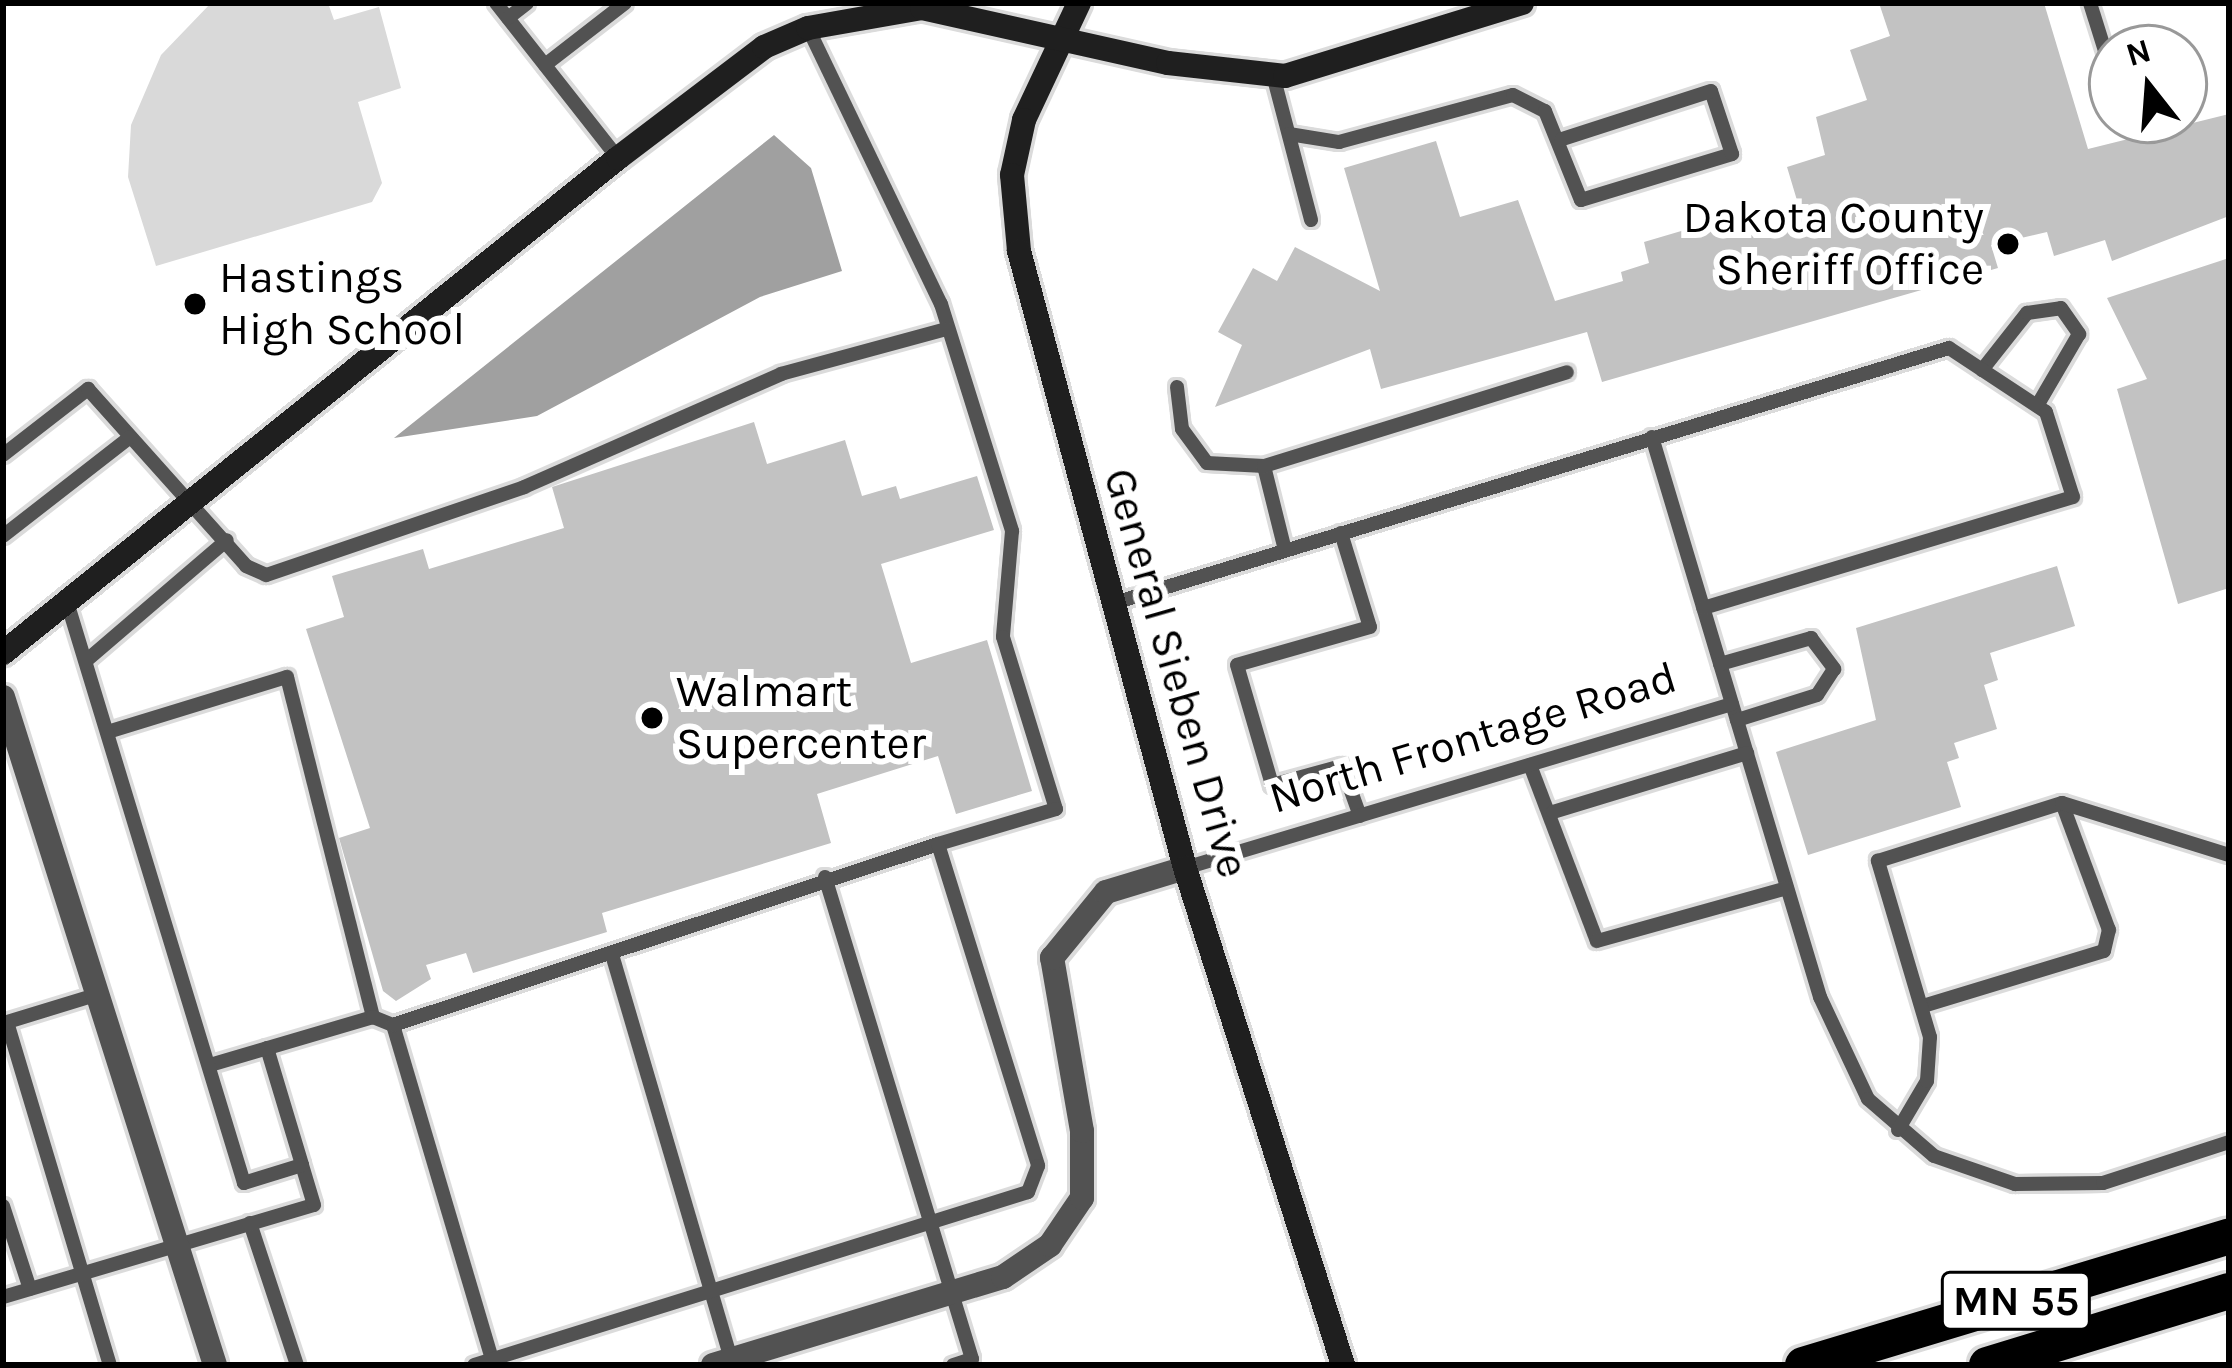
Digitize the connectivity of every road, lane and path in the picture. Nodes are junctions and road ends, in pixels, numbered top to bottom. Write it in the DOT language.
graph roads {
  1 [pos="496,3"];
  2 [pos="527,3"];
  3 [pos="625,3"];
  4 [pos="1079,3"];
  5 [pos="1522,3"];
  6 [pos="508,18"];
  7 [pos="808,28"];
  8 [pos="1057,35"];
  9 [pos="545,65"];
  10 [pos="1273,75"];
  11 [pos="1288,134"];
  12 [pos="1562,139"];
  13 [pos="618,158"];
  14 [pos="1311,220"];
  15 [pos="947,329"];
  16 [pos="1982,370"];
  17 [pos="1568,372"];
  18 [pos="1177,388"];
  19 [pos="2037,406"];
  20 [pos="1652,437"];
  21 [pos="129,438"];
  22 [pos="3,455"];
  23 [pos="1264,466"];
  24 [pos="194,497"];
  25 [pos="1341,533"];
  26 [pos="3,536"];
  27 [pos="226,540"];
  28 [pos="1285,550"];
  29 [pos="67,602"];
  30 [pos="1111,604"];
  31 [pos="1703,608"];
  32 [pos="3,653"];
  33 [pos="87,660"];
  34 [pos="1720,664"];
  35 [pos="3,697"];
  36 [pos="1734,712"];
  37 [pos="111,731"];
  38 [pos="1747,753"];
  39 [pos="1530,765"];
  40 [pos="2062,802"];
  41 [pos="1553,812"];
  42 [pos="1360,815"];
  43 [pos="938,844"];
  44 [pos="2229,855"];
  45 [pos="1185,868"];
  46 [pos="825,877"];
  47 [pos="1787,888"];
  48 [pos="613,958"];
  49 [pos="102,993"];
  50 [pos="1922,1006"];
  51 [pos="373,1017"];
  52 [pos="5,1022"];
  53 [pos="392,1025"];
  54 [pos="267,1048"];
  55 [pos="210,1065"];
  56 [pos="1898,1130"];
  57 [pos="2229,1142"];
  58 [pos="302,1166"];
  59 [pos="3,1206"];
  60 [pos="250,1223"];
  61 [pos="935,1225"];
  62 [pos="2229,1237"];
  63 [pos="177,1244"];
  64 [pos="81,1273"];
  65 [pos="29,1289"];
  66 [pos="2229,1291"];
  67 [pos="715,1292"];
  68 [pos="952,1292"];
  69 [pos="3,1297"];
  70 [pos="493,1362"];
  71 [pos="722,1362"];
  72 [pos="973,1362"];
  73 [pos="110,1365"];
  74 [pos="215,1365"];
  75 [pos="297,1365"];
  76 [pos="474,1365"];
  77 [pos="952,1365"];
  78 [pos="1343,1365"];
  79 [pos="1803,1365"];
  80 [pos="1987,1365"];
  1 -- 6 [label="lane"];
  2 -- 6 [label="lane"];
  3 -- 9 [label="lane"];
  4 -- 8 [label="street, General Sieben Drive"];
  5 -- 10 [label="street"];
  6 -- 9 [label="lane"];
  7 -- 8 [label="street"];
  7 -- 13 [label="street"];
  7 -- 15 [label="lane"];
  8 -- 10 [label="street"];
  8 -- 30 [label="street, General Sieben Drive"];
  9 -- 13 [label="lane"];
  10 -- 11 [label="lane"];
  11 -- 12 [label="lane"];
  11 -- 14 [label="lane"];
  12 -- 12 [label="lane"];
  13 -- 24 [label="street"];
  15 -- 27 [label="lane"];
  15 -- 43 [label="lane"];
  16 -- 19 [label="lane"];
  16 -- 19 [label="lane"];
  16 -- 20 [label="lane"];
  17 -- 23 [label="lane"];
  18 -- 23 [label="lane"];
  19 -- 31 [label="lane"];
  20 -- 25 [label="lane"];
  20 -- 31 [label="lane"];
  21 -- 22 [label="lane"];
  21 -- 24 [label="lane"];
  21 -- 26 [label="lane"];
  23 -- 28 [label="lane"];
  24 -- 27 [label="lane"];
  24 -- 29 [label="street"];
  25 -- 28 [label="lane"];
  25 -- 42 [label="lane"];
  27 -- 33 [label="lane"];
  28 -- 30 [label="lane"];
  29 -- 32 [label="street"];
  29 -- 33 [label="lane"];
  30 -- 45 [label="street, General Sieben Drive"];
  31 -- 34 [label="lane"];
  33 -- 37 [label="lane"];
  34 -- 36 [label="lane"];
  34 -- 36 [label="lane"];
  35 -- 49 [label="street"];
  36 -- 38 [label="lane, North Frontage Road"];
  36 -- 39 [label="lane, North Frontage Road"];
  37 -- 51 [label="lane"];
  37 -- 55 [label="lane"];
  38 -- 41 [label="lane"];
  38 -- 47 [label="lane, North Frontage Road"];
  39 -- 41 [label="lane"];
  39 -- 42 [label="lane, North Frontage Road"];
  40 -- 44 [label="lane"];
  40 -- 50 [label="lane"];
  40 -- 50 [label="lane"];
  41 -- 47 [label="lane"];
  42 -- 45 [label="lane, North Frontage Road"];
  43 -- 46 [label="lane"];
  43 -- 61 [label="lane"];
  45 -- 68 [label="street, North Frontage Road"];
  45 -- 78 [label="street, General Sieben Drive"];
  46 -- 48 [label="lane"];
  46 -- 61 [label="lane"];
  47 -- 56 [label="lane, North Frontage Road"];
  48 -- 53 [label="lane"];
  48 -- 67 [label="lane"];
  49 -- 52 [label="lane"];
  49 -- 63 [label="street"];
  50 -- 56 [label="lane"];
  51 -- 53 [label="lane"];
  51 -- 54 [label="lane"];
  52 -- 64 [label="lane"];
  53 -- 70 [label="lane"];
  54 -- 55 [label="lane"];
  54 -- 58 [label="lane"];
  55 -- 58 [label="lane"];
  56 -- 57 [label="lane, North Frontage Road"];
  58 -- 60 [label="lane"];
  59 -- 65 [label="lane"];
  60 -- 63 [label="lane"];
  60 -- 75 [label="lane"];
  61 -- 67 [label="lane"];
  61 -- 68 [label="lane"];
  62 -- 79 [label="highway, MN 55"];
  63 -- 64 [label="lane"];
  63 -- 74 [label="street"];
  64 -- 65 [label="lane"];
  64 -- 73 [label="lane"];
  65 -- 69 [label="lane"];
  66 -- 80 [label="highway, MN 55"];
  67 -- 70 [label="lane"];
  67 -- 71 [label="lane"];
  68 -- 71 [label="street, North Frontage Road"];
  68 -- 72 [label="lane"];
  70 -- 76 [label="lane"];
  72 -- 77 [label="lane"];
}
